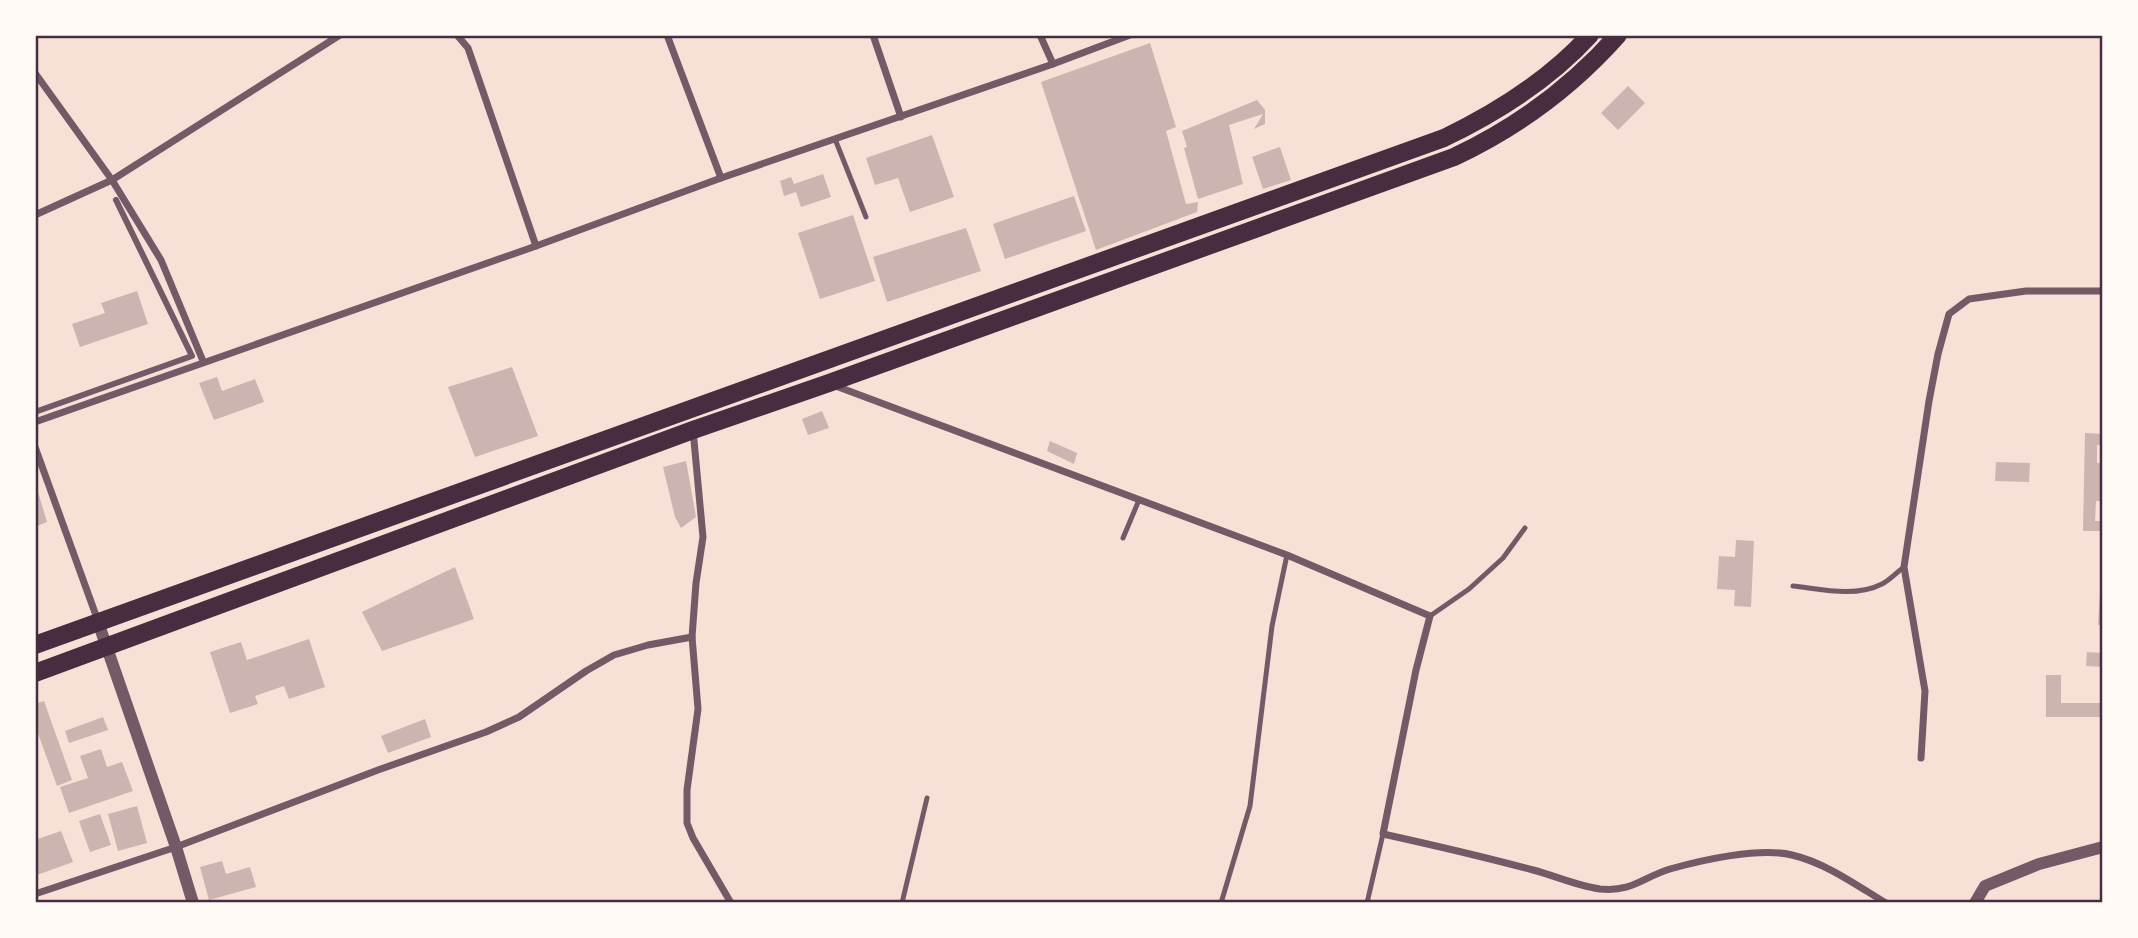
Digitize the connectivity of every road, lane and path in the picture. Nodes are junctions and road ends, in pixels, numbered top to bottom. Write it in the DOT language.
graph roads {
  1 [pos="340,35"];
  2 [pos="457,35"];
  3 [pos="667,35"];
  4 [pos="873,35"];
  5 [pos="1040,35"];
  6 [pos="1130,35"];
  7 [pos="1590,35"];
  8 [pos="1618,35"];
  9 [pos="1052,64"];
  10 [pos="35,73"];
  11 [pos="901,117"];
  12 [pos="835,139"];
  13 [pos="720,178"];
  14 [pos="112,180"];
  15 [pos="116,200"];
  16 [pos="35,215"];
  17 [pos="866,218"];
  18 [pos="536,246"];
  19 [pos="2103,291"];
  20 [pos="203,361"];
  21 [pos="829,383"];
  22 [pos="35,412"];
  23 [pos="35,422"];
  24 [pos="693,429"];
  25 [pos="35,447"];
  26 [pos="1139,500"];
  27 [pos="1525,528"];
  28 [pos="1123,538"];
  29 [pos="1287,555"];
  30 [pos="1904,567"];
  31 [pos="1793,586"];
  32 [pos="1430,616"];
  33 [pos="98,622"];
  34 [pos="692,637"];
  35 [pos="35,645"];
  36 [pos="107,647"];
  37 [pos="35,673"];
  38 [pos="1921,758"];
  39 [pos="927,798"];
  40 [pos="1383,834"];
  41 [pos="2103,846"];
  42 [pos="176,847"];
  43 [pos="35,894"];
  44 [pos="193,903"];
  45 [pos="731,903"];
  46 [pos="902,903"];
  47 [pos="1221,903"];
  48 [pos="1367,903"];
  49 [pos="1886,903"];
  50 [pos="1975,903"];
  1 -- 14 [label="street"];
  2 -- 18 [label="street"];
  3 -- 13 [label="street"];
  4 -- 11 [label="street"];
  5 -- 9 [label="street"];
  6 -- 9 [label="street"];
  7 -- 33 [label="main road"];
  8 -- 21 [label="main road"];
  9 -- 11 [label="street"];
  10 -- 14 [label="street"];
  11 -- 12 [label="street"];
  12 -- 13 [label="street"];
  12 -- 17 [label="lane"];
  13 -- 18 [label="street"];
  14 -- 16 [label="street"];
  14 -- 20 [label="street"];
  15 -- 22 [label="street"];
  18 -- 20 [label="street"];
  19 -- 30 [label="street"];
  20 -- 23 [label="street"];
  21 -- 24 [label="main road"];
  21 -- 26 [label="street"];
  24 -- 34 [label="street"];
  24 -- 36 [label="main road"];
  25 -- 33 [label="street"];
  26 -- 28 [label="lane"];
  26 -- 29 [label="street"];
  27 -- 32 [label="lane"];
  29 -- 32 [label="street"];
  29 -- 47 [label="lane"];
  30 -- 31 [label="lane"];
  30 -- 38 [label="street"];
  32 -- 40 [label="street"];
  33 -- 35 [label="main road"];
  33 -- 36 [label="street"];
  34 -- 42 [label="street"];
  34 -- 45 [label="street"];
  36 -- 37 [label="main road"];
  36 -- 42 [label="street"];
  39 -- 46 [label="lane"];
  40 -- 48 [label="lane"];
  40 -- 49 [label="street"];
  41 -- 50 [label="street"];
  42 -- 43 [label="street"];
  42 -- 44 [label="street"];
}
